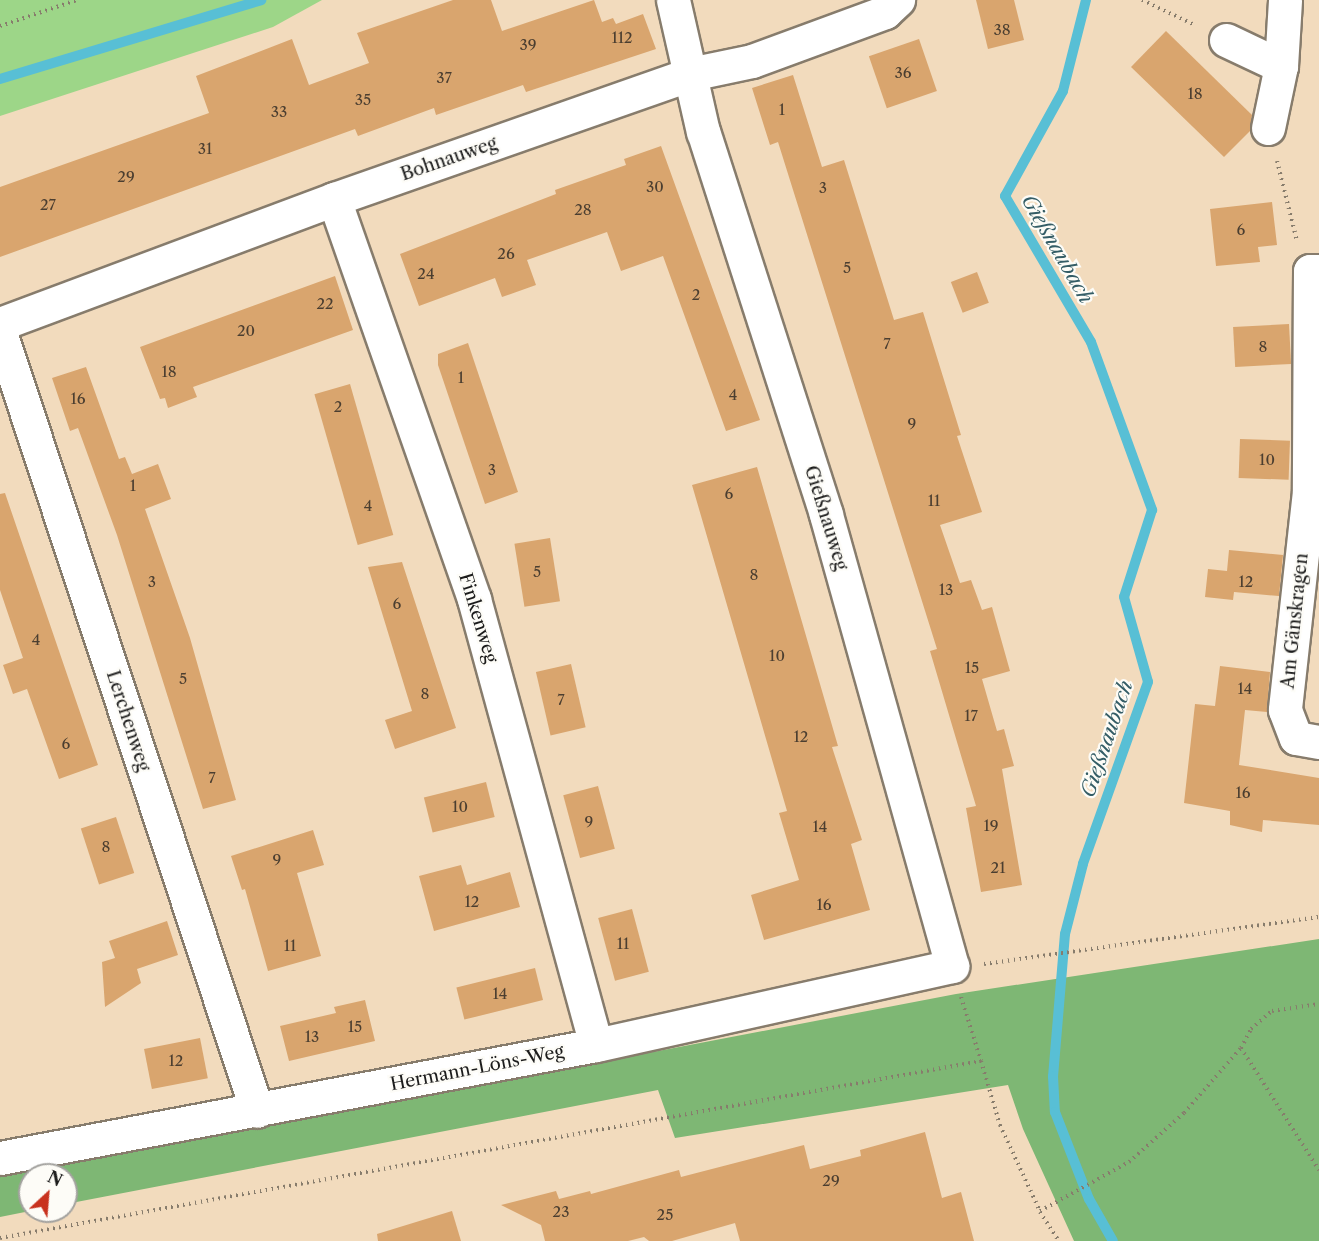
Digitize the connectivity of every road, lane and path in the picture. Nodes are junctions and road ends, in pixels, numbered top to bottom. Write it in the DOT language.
graph roads {
  1 [pos="77,0"];
  2 [pos="673,0"];
  3 [pos="898,0"];
  4 [pos="1142,0"];
  5 [pos="1285,0"];
  6 [pos="0,26"];
  7 [pos="1226,40"];
  8 [pos="1281,66"];
  9 [pos="690,74"];
  10 [pos="1268,128"];
  11 [pos="334,199"];
  12 [pos="1314,271"];
  13 [pos="0,324"];
  14 [pos="0,332"];
  15 [pos="1319,742"];
  16 [pos="1319,917"];
  17 [pos="992,964"];
  18 [pos="952,966"];
  19 [pos="1319,1004"];
  20 [pos="596,1045"];
  21 [pos="1241,1048"];
  22 [pos="981,1061"];
  23 [pos="257,1111"];
  24 [pos="0,1158"];
  25 [pos="1319,1170"];
  26 [pos="1040,1211"];
  27 [pos="0,1238"];
  28 [pos="1059,1241"];
  1 -- 6 [label="path"];
  2 -- 9 [label="street, Gießnauweg"];
  3 -- 9 [label="street, Bohnauweg"];
  4 -- 7 [label="path"];
  5 -- 8 [label="street"];
  7 -- 8 [label="street"];
  8 -- 10 [label="street"];
  9 -- 11 [label="street, Bohnauweg"];
  9 -- 18 [label="street, Gießnauweg"];
  10 -- 12 [label="path"];
  11 -- 13 [label="street, Bohnauweg"];
  11 -- 20 [label="street, Finkenweg"];
  12 -- 15 [label="street, Am Gänskragen"];
  14 -- 23 [label="street, Lerchenweg"];
  16 -- 17 [label="path"];
  18 -- 20 [label="street, Hermann-Löns-Weg"];
  18 -- 22 [label="path"];
  19 -- 21 [label="path"];
  20 -- 23 [label="street, Hermann-Löns-Weg"];
  21 -- 25 [label="path"];
  21 -- 26 [label="path"];
  22 -- 26 [label="path"];
  22 -- 27 [label="path"];
  23 -- 24 [label="street, Hermann-Löns-Weg"];
  26 -- 28 [label="path"];
}
